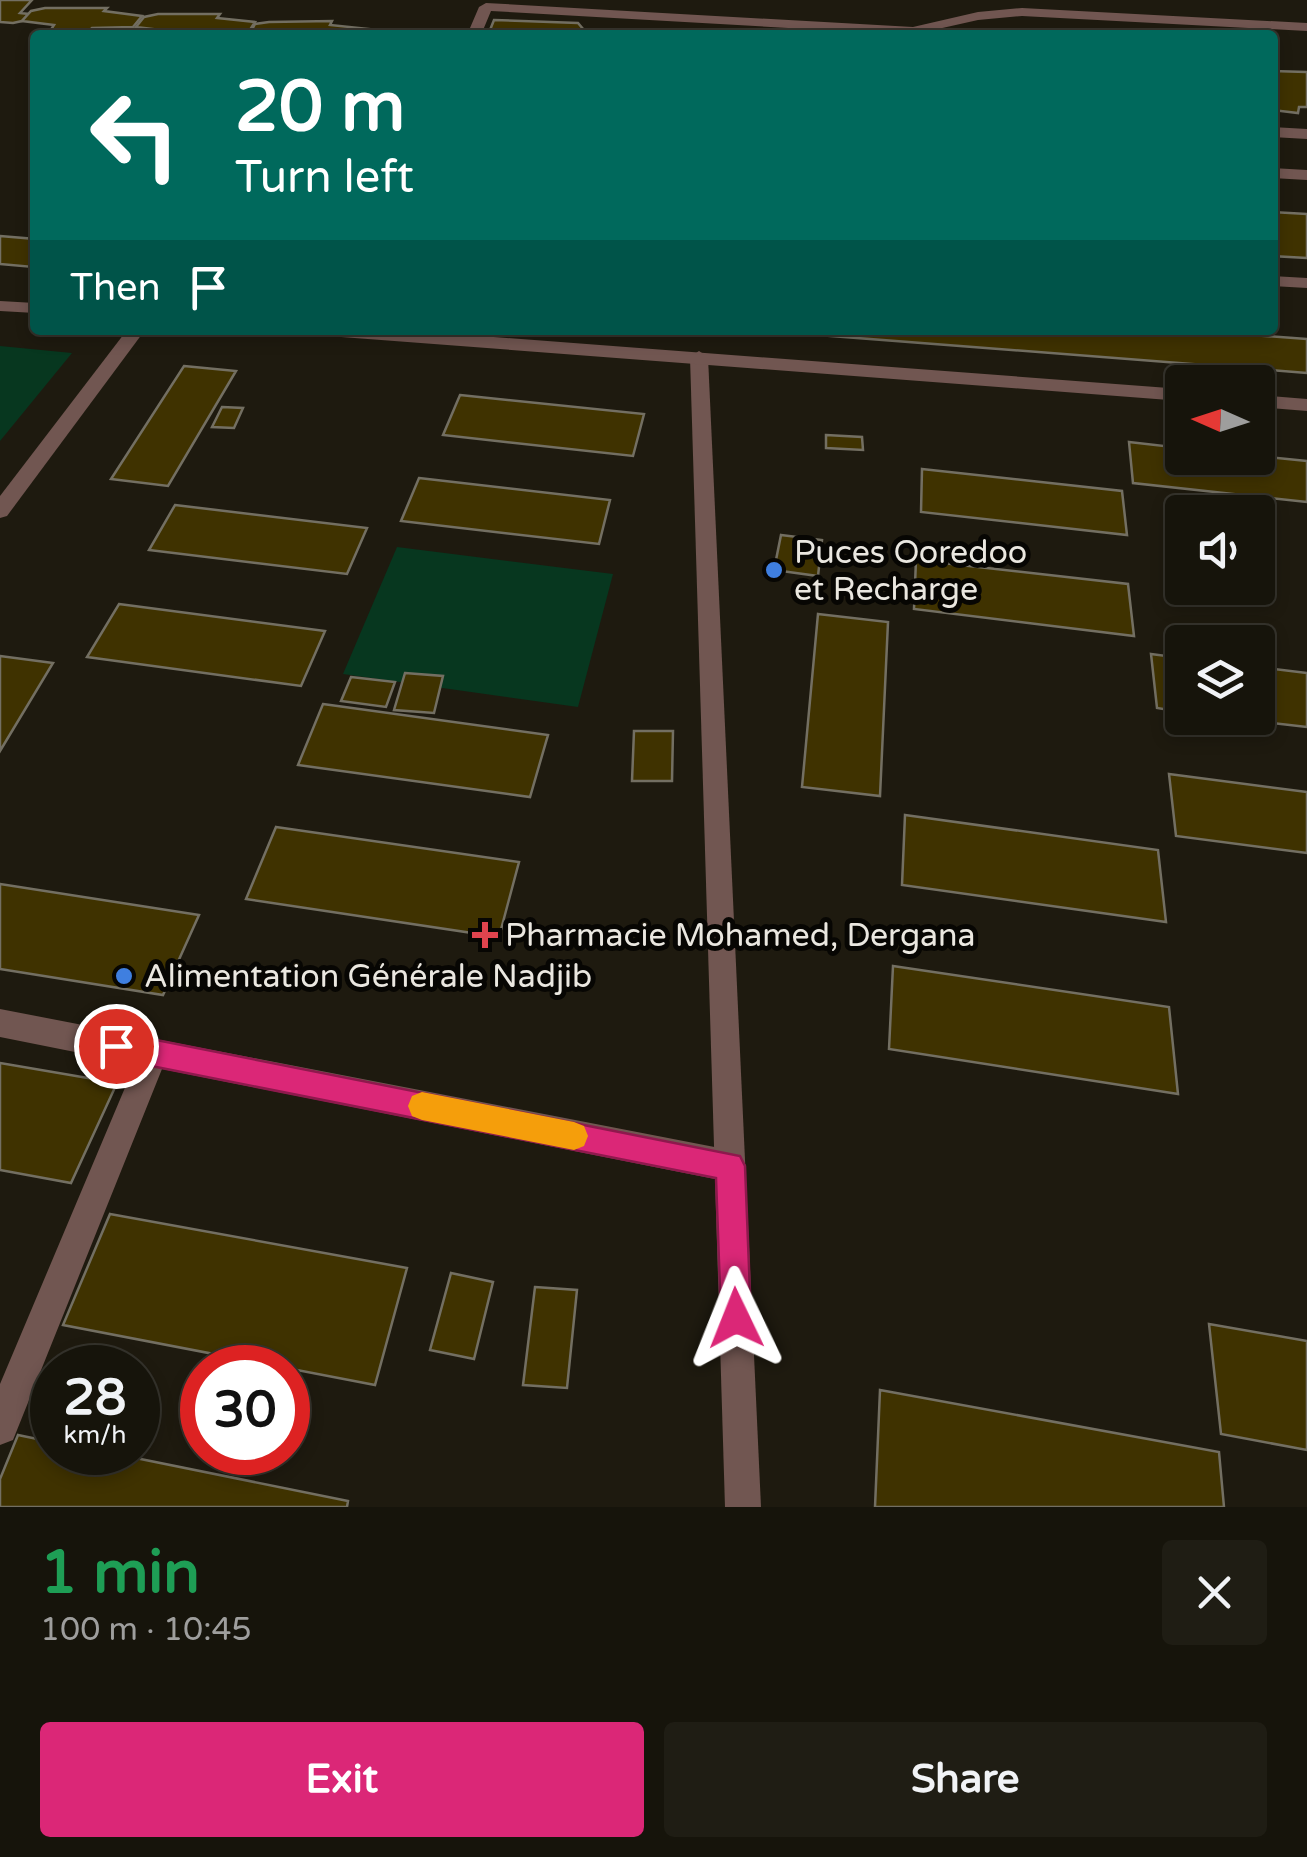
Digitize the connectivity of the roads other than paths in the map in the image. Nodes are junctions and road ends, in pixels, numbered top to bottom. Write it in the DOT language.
graph roads {
  1 [pos="631,15"];
  2 [pos="704,20"];
  3 [pos="1307,28"];
  4 [pos="476,30"];
  5 [pos="626,30"];
  6 [pos="700,30"];
  7 [pos="838,30"];
  8 [pos="913,30"];
  9 [pos="1278,132"];
  10 [pos="1307,134"];
  11 [pos="1278,173"];
  12 [pos="1307,175"];
  13 [pos="1278,281"];
  14 [pos="1307,283"];
  15 [pos="0,306"];
  16 [pos="30,308"];
  17 [pos="132,335"];
  18 [pos="397,335"];
  19 [pos="700,357"];
  20 [pos="1165,394"];
  21 [pos="1275,402"];
  22 [pos="1307,404"];
  23 [pos="0,511"];
  24 [pos="0,1022"];
  25 [pos="154,1053"];
  26 [pos="730,1166"];
  27 [pos="0,1427"];
  28 [pos="743,1507"];
  1 -- 2 [label="street"];
  1 -- 4 [label="street"];
  1 -- 5 [label="street"];
  2 -- 6 [label="street"];
  2 -- 7 [label="street"];
  3 -- 8 [label="street"];
  9 -- 10 [label="street"];
  11 -- 12 [label="street"];
  13 -- 14 [label="street"];
  15 -- 16 [label="street"];
  17 -- 23 [label="street"];
  18 -- 19 [label="street"];
  19 -- 20 [label="street"];
  19 -- 26 [label="street"];
  21 -- 22 [label="street"];
  24 -- 25 [label="street"];
  25 -- 26 [label="street"];
  25 -- 27 [label="street"];
  26 -- 28 [label="street"];
}
